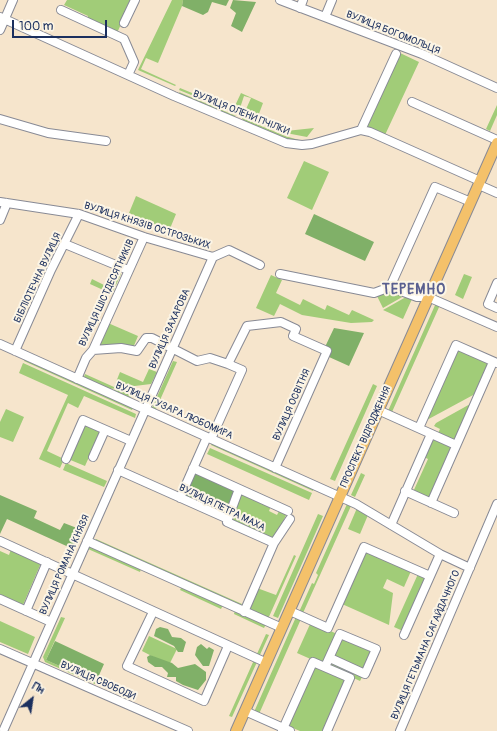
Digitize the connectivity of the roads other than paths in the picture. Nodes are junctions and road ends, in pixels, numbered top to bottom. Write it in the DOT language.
graph roads {
  1 [pos="13,0"];
  2 [pos="135,0"];
  3 [pos="280,0"];
  4 [pos="332,0"];
  5 [pos="302,4"];
  6 [pos="61,10"];
  7 [pos="324,17"];
  8 [pos="2,18"];
  9 [pos="124,23"];
  10 [pos="0,30"];
  11 [pos="396,54"];
  12 [pos="128,75"];
  13 [pos="497,88"];
  14 [pos="412,102"];
  15 [pos="0,119"];
  16 [pos="362,130"];
  17 [pos="106,140"];
  18 [pos="497,141"];
  19 [pos="480,183"];
  20 [pos="497,193"];
  21 [pos="471,202"];
  22 [pos="4,203"];
  23 [pos="79,214"];
  24 [pos="0,220"];
  25 [pos="144,237"];
  26 [pos="65,244"];
  27 [pos="213,258"];
  28 [pos="260,265"];
  29 [pos="128,270"];
  30 [pos="280,274"];
  31 [pos="497,283"];
  32 [pos="390,287"];
  33 [pos="428,297"];
  34 [pos="497,308"];
  35 [pos="497,328"];
  36 [pos="0,344"];
  37 [pos="173,347"];
  38 [pos="93,350"];
  39 [pos="15,351"];
  40 [pos="495,362"];
  41 [pos="228,364"];
  42 [pos="77,378"];
  43 [pos="145,409"];
  44 [pos="378,410"];
  45 [pos="418,428"];
  46 [pos="105,430"];
  47 [pos="431,434"];
  48 [pos="209,438"];
  49 [pos="131,441"];
  50 [pos="456,445"];
  51 [pos="93,457"];
  52 [pos="66,459"];
  53 [pos="193,468"];
  54 [pos="275,468"];
  55 [pos="118,470"];
  56 [pos="239,489"];
  57 [pos="405,491"];
  58 [pos="340,497"];
  59 [pos="180,498"];
  60 [pos="431,503"];
  61 [pos="497,504"];
  62 [pos="454,513"];
  63 [pos="228,519"];
  64 [pos="390,525"];
  65 [pos="0,541"];
  66 [pos="87,541"];
  67 [pos="274,543"];
  68 [pos="440,554"];
  69 [pos="47,562"];
  70 [pos="470,568"];
  71 [pos="73,573"];
  72 [pos="430,576"];
  73 [pos="0,599"];
  74 [pos="26,610"];
  75 [pos="290,611"];
  76 [pos="153,612"];
  77 [pos="244,612"];
  78 [pos="51,622"];
  79 [pos="282,628"];
  80 [pos="404,635"];
  81 [pos="228,646"];
  82 [pos="0,649"];
  83 [pos="330,658"];
  84 [pos="33,663"];
  85 [pos="267,663"];
  86 [pos="325,667"];
  87 [pos="245,711"];
  88 [pos="4,729"];
  89 [pos="285,730"];
  90 [pos="188,731"];
  91 [pos="236,731"];
  92 [pos="327,731"];
  93 [pos="400,731"];
  1 -- 8 [label="street"];
  2 -- 9 [label="street"];
  3 -- 5 [label="street, ВУЛИЦЯ БОГОМОЛЬЦЯ"];
  4 -- 7 [label="street"];
  5 -- 7 [label="street, ВУЛИЦЯ БОГОМОЛЬЦЯ"];
  6 -- 12 [label="street"];
  7 -- 13 [label="street, ВУЛИЦЯ БОГОМОЛЬЦЯ"];
  8 -- 10 [label="street"];
  8 -- 12 [label="street, ВУЛИЦЯ ОЛЕНИ ПЧІЛКИ"];
  11 -- 16 [label="street"];
  12 -- 16 [label="street, ВУЛИЦЯ ОЛЕНИ ПЧІЛКИ"];
  14 -- 18 [label="street"];
  15 -- 17 [label="street"];
  16 -- 19 [label="street"];
  18 -- 19 [label="main road, ПРОСПЕКТ ВІДРОДЖЕННЯ"];
  19 -- 20 [label="street"];
  19 -- 21 [label="main road, ПРОСПЕКТ ВІДРОДЖЕННЯ"];
  21 -- 32 [label="street"];
  21 -- 33 [label="main road, ПРОСПЕКТ ВІДРОДЖЕННЯ"];
  22 -- 23 [label="street, ВУЛИЦЯ КНЯЗІВ ОСТРОЗЬКИХ"];
  22 -- 24 [label="street"];
  23 -- 25 [label="street, ВУЛИЦЯ КНЯЗІВ ОСТРОЗЬКИХ"];
  23 -- 26 [label="street, БІБЛІОТЕЧНА ВУЛИЦЯ"];
  25 -- 27 [label="street, ВУЛИЦЯ КНЯЗІВ ОСТРОЗЬКИХ"];
  25 -- 29 [label="street, ВУЛИЦЯ ШІСТДЕСЯТНИКІВ"];
  26 -- 29 [label="street"];
  26 -- 39 [label="street, БІБЛІОТЕЧНА ВУЛИЦЯ"];
  27 -- 28 [label="street, ВУЛИЦЯ КНЯЗІВ ОСТРОЗЬКИХ"];
  27 -- 37 [label="street, ВУЛИЦЯ ЗАХАРОВА"];
  29 -- 38 [label="street, ВУЛИЦЯ ШІСТДЕСЯТНИКІВ"];
  30 -- 32 [label="street"];
  31 -- 34 [label="street"];
  32 -- 33 [label="street"];
  33 -- 35 [label="street"];
  33 -- 44 [label="main road, ПРОСПЕКТ ВІДРОДЖЕННЯ"];
  36 -- 39 [label="street, ВУЛИЦЯ ГУЗАРА ЛЮБОМИРА"];
  37 -- 38 [label="street"];
  37 -- 41 [label="street"];
  37 -- 43 [label="street, ВУЛИЦЯ ЗАХАРОВА"];
  38 -- 42 [label="street, ВУЛИЦЯ ШІСТДЕСЯТНИКІВ"];
  39 -- 42 [label="street, ВУЛИЦЯ ГУЗАРА ЛЮБОМИРА"];
  40 -- 45 [label="street"];
  40 -- 50 [label="street"];
  41 -- 48 [label="street"];
  41 -- 54 [label="street, ВУЛИЦЯ ОСВІТНЯ"];
  42 -- 43 [label="street, ВУЛИЦЯ ГУЗАРА ЛЮБОМИРА"];
  43 -- 48 [label="street, ВУЛИЦЯ ГУЗАРА ЛЮБОМИРА"];
  43 -- 49 [label="street, ВУЛИЦЯ РОМАНА КНЯЗЯ"];
  44 -- 45 [label="street"];
  44 -- 58 [label="main road, ПРОСПЕКТ ВІДРОДЖЕННЯ"];
  45 -- 47 [label="street"];
  46 -- 49 [label="street"];
  46 -- 51 [label="street"];
  46 -- 52 [label="street"];
  47 -- 50 [label="street"];
  47 -- 57 [label="street"];
  48 -- 53 [label="street"];
  48 -- 54 [label="street, ВУЛИЦЯ ГУЗАРА ЛЮБОМИРА"];
  49 -- 55 [label="street, ВУЛИЦЯ РОМАНА КНЯЗЯ"];
  50 -- 60 [label="street"];
  53 -- 56 [label="street"];
  53 -- 59 [label="street"];
  54 -- 58 [label="street, ВУЛИЦЯ ГУЗАРА ЛЮБОМИРА"];
  55 -- 59 [label="street, ВУЛИЦЯ ПЕТРА МАХА"];
  55 -- 66 [label="street, ВУЛИЦЯ РОМАНА КНЯЗЯ"];
  56 -- 63 [label="street"];
  56 -- 67 [label="street"];
  57 -- 60 [label="street"];
  57 -- 64 [label="street"];
  58 -- 64 [label="street, ВУЛИЦЯ ГЕТЬМАНА САГАЙДАЧНОГО"];
  58 -- 75 [label="main road, ПРОСПЕКТ ВІДРОДЖЕННЯ"];
  59 -- 63 [label="street, ВУЛИЦЯ ПЕТРА МАХА"];
  60 -- 62 [label="street"];
  61 -- 70 [label="street, ВУЛИЦЯ ГЕТЬМАНА САГАЙДАЧНОГО"];
  63 -- 67 [label="street, ВУЛИЦЯ ПЕТРА МАХА"];
  64 -- 68 [label="street, ВУЛИЦЯ ГЕТЬМАНА САГАЙДАЧНОГО"];
  65 -- 69 [label="street"];
  66 -- 71 [label="street, ВУЛИЦЯ РОМАНА КНЯЗЯ"];
  66 -- 77 [label="street"];
  67 -- 77 [label="street"];
  68 -- 70 [label="street, ВУЛИЦЯ ГЕТЬМАНА САГАЙДАЧНОГО"];
  68 -- 72 [label="street"];
  69 -- 71 [label="street"];
  69 -- 74 [label="street"];
  70 -- 93 [label="street, ВУЛИЦЯ ГЕТЬМАНА САГАЙДАЧНОГО"];
  71 -- 76 [label="street"];
  71 -- 78 [label="street, ВУЛИЦЯ РОМАНА КНЯЗЯ"];
  72 -- 75 [label="street"];
  72 -- 80 [label="street"];
  73 -- 74 [label="street"];
  74 -- 78 [label="street"];
  75 -- 79 [label="main road, ПРОСПЕКТ ВІДРОДЖЕННЯ"];
  76 -- 81 [label="street"];
  76 -- 81 [label="street"];
  77 -- 79 [label="street"];
  78 -- 84 [label="street, ВУЛИЦЯ РОМАНА КНЯЗЯ"];
  79 -- 85 [label="main road, ПРОСПЕКТ ВІДРОДЖЕННЯ"];
  81 -- 85 [label="street"];
  82 -- 84 [label="street, ВУЛИЦЯ СВОБОДИ"];
  83 -- 83 [label="street"];
  83 -- 86 [label="street"];
  84 -- 88 [label="street, ВУЛИЦЯ РОМАНА КНЯЗЯ"];
  84 -- 90 [label="street, ВУЛИЦЯ СВОБОДИ"];
  85 -- 87 [label="main road, ПРОСПЕКТ ВІДРОДЖЕННЯ"];
  86 -- 89 [label="street"];
  86 -- 92 [label="street"];
  87 -- 89 [label="street"];
  87 -- 91 [label="main road, ПРОСПЕКТ ВІДРОДЖЕННЯ"];
}
